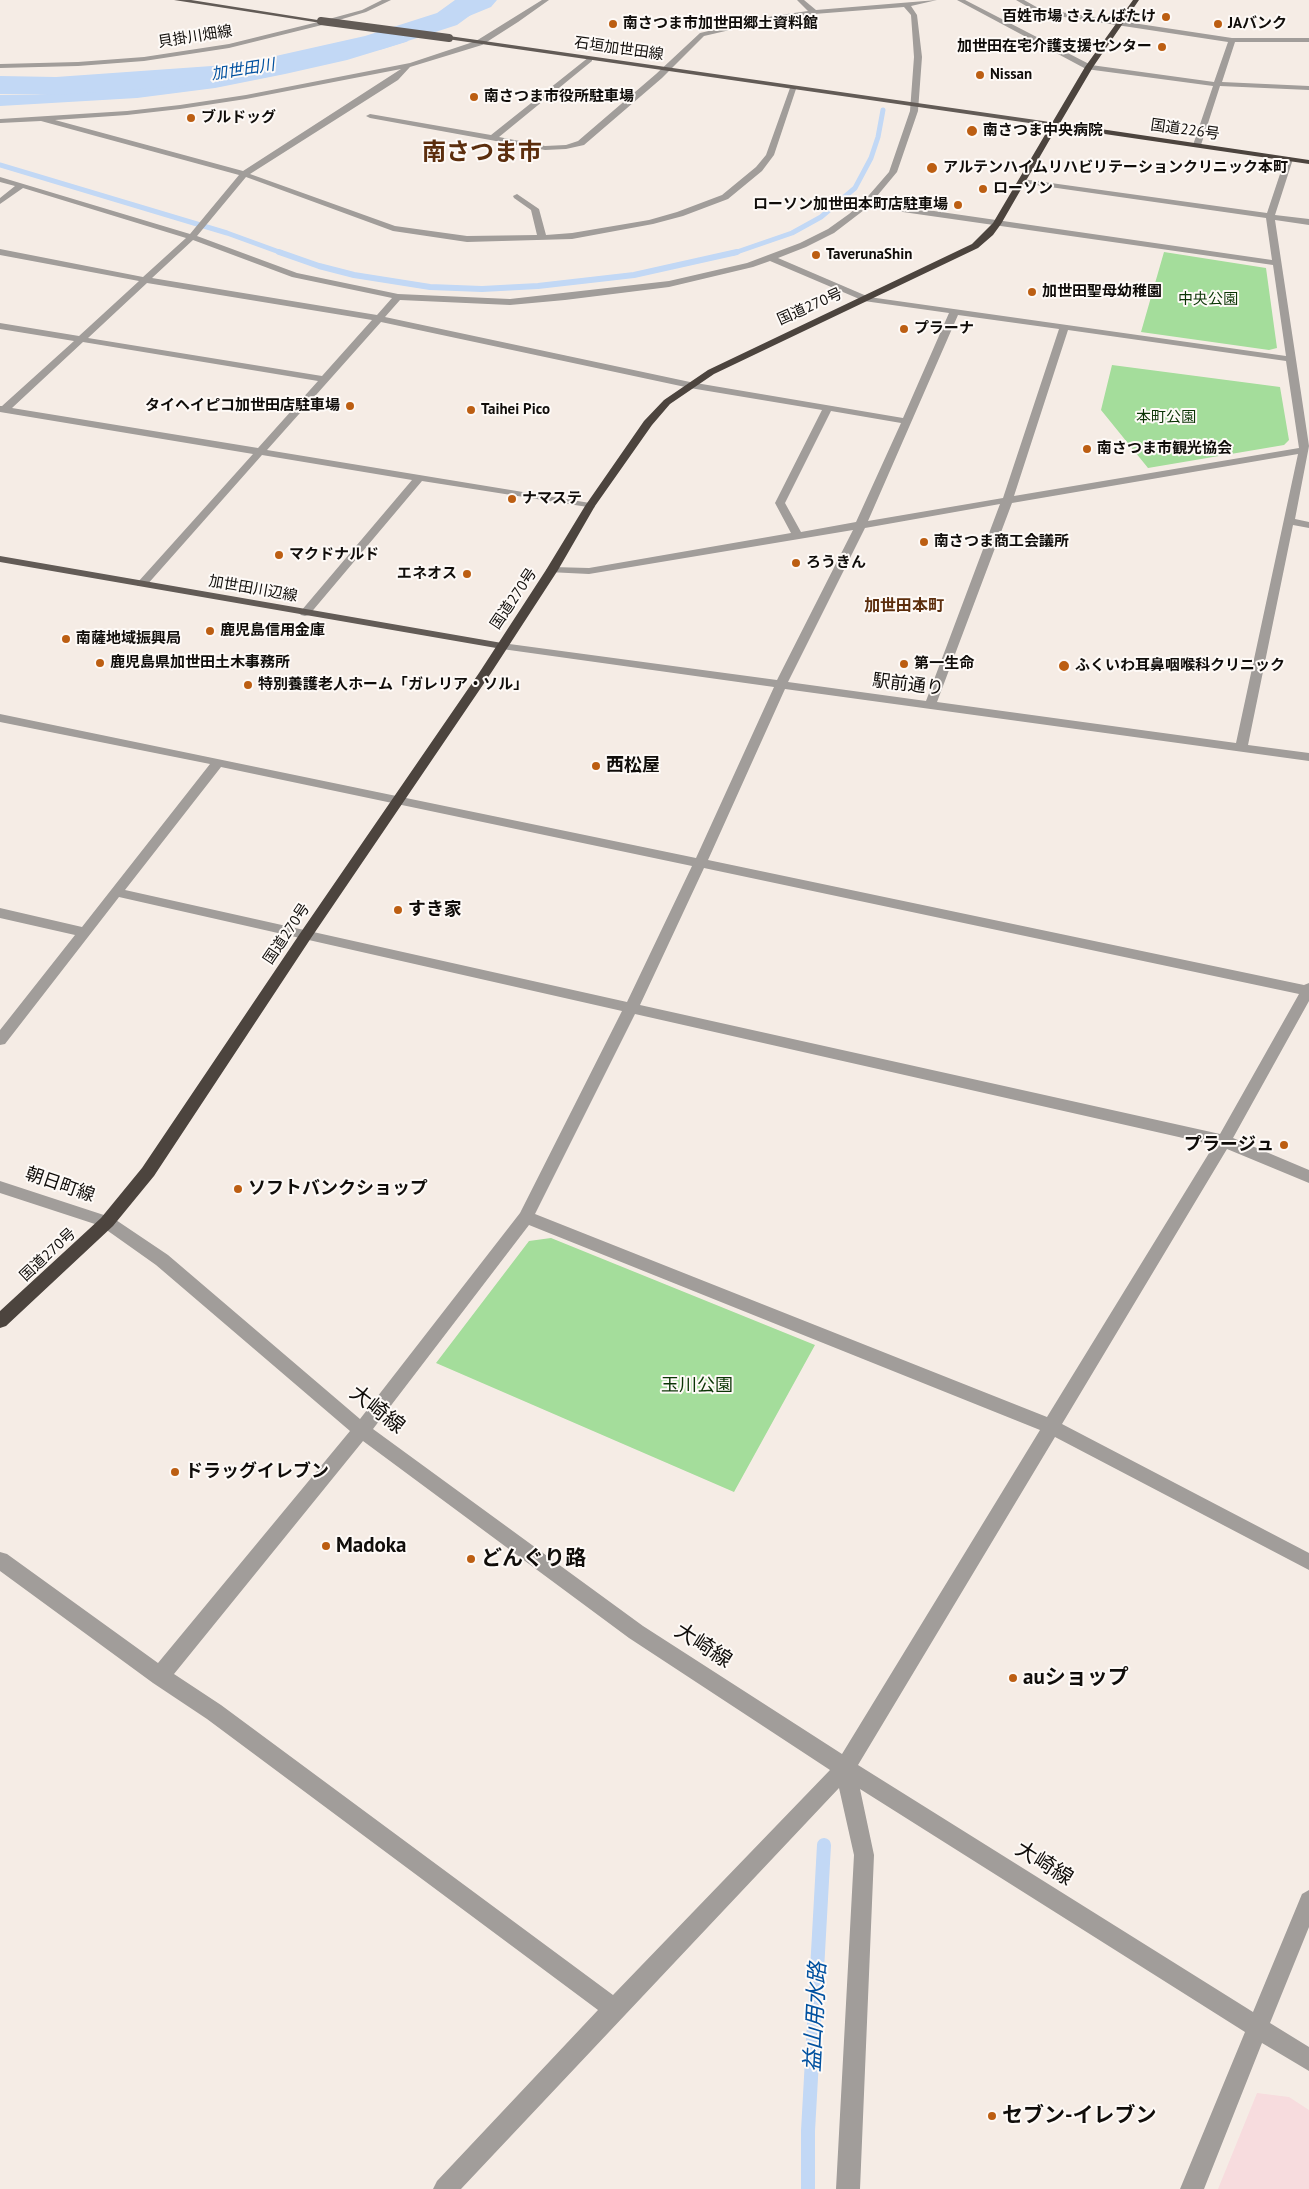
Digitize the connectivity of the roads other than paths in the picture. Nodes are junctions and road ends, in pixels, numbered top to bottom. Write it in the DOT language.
graph roads {
  1 [pos="178,0"];
  2 [pos="388,0"];
  3 [pos="546,0"];
  4 [pos="800,0"];
  5 [pos="934,0"];
  6 [pos="960,0"];
  7 [pos="1019,0"];
  8 [pos="1136,0"];
  9 [pos="906,5"];
  10 [pos="814,12"];
  11 [pos="1119,23"];
  12 [pos="1232,40"];
  13 [pos="1309,40"];
  14 [pos="479,43"];
  15 [pos="589,59"];
  16 [pos="411,65"];
  17 [pos="0,66"];
  18 [pos="1089,67"];
  19 [pos="665,70"];
  20 [pos="1216,84"];
  21 [pos="794,88"];
  22 [pos="1309,88"];
  23 [pos="914,105"];
  24 [pos="370,116"];
  25 [pos="43,119"];
  26 [pos="0,121"];
  27 [pos="1057,125"];
  28 [pos="493,138"];
  29 [pos="1197,145"];
  30 [pos="1290,159"];
  31 [pos="1309,162"];
  32 [pos="244,174"];
  33 [pos="0,179"];
  34 [pos="1022,181"];
  35 [pos="22,185"];
  36 [pos="517,196"];
  37 [pos="0,202"];
  38 [pos="866,204"];
  39 [pos="1270,216"];
  40 [pos="1309,222"];
  41 [pos="997,224"];
  42 [pos="194,235"];
  43 [pos="542,238"];
  44 [pos="0,252"];
  45 [pos="771,258"];
  46 [pos="1276,263"];
  47 [pos="146,280"];
  48 [pos="398,297"];
  49 [pos="867,299"];
  50 [pos="955,311"];
  51 [pos="377,318"];
  52 [pos="0,326"];
  53 [pos="1064,327"];
  54 [pos="82,340"];
  55 [pos="1290,359"];
  56 [pos="324,379"];
  57 [pos="690,385"];
  58 [pos="828,408"];
  59 [pos="2,409"];
  60 [pos="906,421"];
  61 [pos="1306,449"];
  62 [pos="262,451"];
  63 [pos="420,478"];
  64 [pos="1008,498"];
  65 [pos="590,506"];
  66 [pos="1289,521"];
  67 [pos="860,524"];
  68 [pos="1309,525"];
  69 [pos="798,536"];
  70 [pos="0,559"];
  71 [pos="552,570"];
  72 [pos="142,584"];
  73 [pos="305,613"];
  74 [pos="502,646"];
  75 [pos="780,686"];
  76 [pos="930,705"];
  77 [pos="0,718"];
  78 [pos="1242,747"];
  79 [pos="1309,757"];
  80 [pos="218,762"];
  81 [pos="398,800"];
  82 [pos="700,863"];
  83 [pos="116,892"];
  84 [pos="0,913"];
  85 [pos="85,932"];
  86 [pos="306,935"];
  87 [pos="1308,990"];
  88 [pos="630,1008"];
  89 [pos="0,1040"];
  90 [pos="1224,1141"];
  91 [pos="1309,1177"];
  92 [pos="0,1186"];
  93 [pos="526,1217"];
  94 [pos="107,1222"];
  95 [pos="0,1321"];
  96 [pos="1052,1427"];
  97 [pos="361,1430"];
  98 [pos="0,1560"];
  99 [pos="1309,1562"];
  100 [pos="160,1676"];
  101 [pos="845,1768"];
  102 [pos="1309,1901"];
  103 [pos="614,2009"];
  104 [pos="1259,2028"];
  105 [pos="1309,2060"];
  106 [pos="445,2189"];
  107 [pos="848,2189"];
  108 [pos="1192,2189"];
  1 -- 14 [label="main road, 石垣加世田線, bridge"];
  2 -- 17 [label="street, 貝掛川畑線"];
  3 -- 14 [label="street"];
  4 -- 10 [label="street"];
  5 -- 9 [label="street"];
  6 -- 18 [label="street"];
  7 -- 11 [label="street"];
  8 -- 11 [label="highway, 国道270号"];
  9 -- 10 [label="street"];
  9 -- 23 [label="street"];
  10 -- 19 [label="street"];
  11 -- 12 [label="street"];
  11 -- 18 [label="highway, 国道270号"];
  12 -- 13 [label="street"];
  12 -- 20 [label="street"];
  14 -- 15 [label="main road, 石垣加世田線"];
  14 -- 16 [label="street"];
  15 -- 19 [label="main road, 石垣加世田線"];
  15 -- 28 [label="street"];
  16 -- 25 [label="street"];
  16 -- 32 [label="street"];
  18 -- 20 [label="street"];
  18 -- 27 [label="highway, 国道270号"];
  19 -- 21 [label="main road, 石垣加世田線"];
  19 -- 28 [label="street"];
  20 -- 22 [label="street"];
  20 -- 29 [label="street"];
  21 -- 23 [label="main road, 石垣加世田線"];
  21 -- 43 [label="street"];
  23 -- 27 [label="main road, 石垣加世田線"];
  23 -- 38 [label="street"];
  24 -- 28 [label="street"];
  25 -- 26 [label="street"];
  25 -- 32 [label="street"];
  27 -- 29 [label="highway, 国道226号"];
  27 -- 34 [label="highway, 国道270号"];
  29 -- 30 [label="highway, 国道226号"];
  30 -- 31 [label="highway, 国道226号"];
  30 -- 39 [label="street"];
  32 -- 42 [label="street"];
  32 -- 43 [label="street"];
  33 -- 35 [label="street"];
  34 -- 39 [label="street"];
  34 -- 41 [label="highway, 国道270号"];
  35 -- 37 [label="street"];
  35 -- 42 [label="street"];
  36 -- 43 [label="street"];
  38 -- 41 [label="street"];
  38 -- 45 [label="street"];
  39 -- 40 [label="street"];
  39 -- 46 [label="street"];
  41 -- 46 [label="street"];
  41 -- 49 [label="highway, 国道270号"];
  42 -- 47 [label="street"];
  42 -- 48 [label="street"];
  44 -- 47 [label="street"];
  45 -- 48 [label="street"];
  45 -- 49 [label="street"];
  46 -- 55 [label="street"];
  47 -- 51 [label="street"];
  47 -- 54 [label="street"];
  48 -- 51 [label="street"];
  49 -- 50 [label="street"];
  49 -- 57 [label="highway, 国道270号"];
  50 -- 53 [label="street"];
  50 -- 60 [label="street"];
  51 -- 56 [label="street"];
  51 -- 57 [label="street"];
  52 -- 54 [label="street"];
  53 -- 55 [label="street"];
  53 -- 64 [label="street"];
  54 -- 56 [label="street"];
  54 -- 59 [label="street"];
  55 -- 61 [label="street"];
  56 -- 62 [label="street"];
  57 -- 58 [label="street"];
  57 -- 65 [label="highway, 国道270号"];
  58 -- 60 [label="street"];
  58 -- 69 [label="street"];
  59 -- 62 [label="street"];
  60 -- 67 [label="street"];
  61 -- 64 [label="street"];
  61 -- 66 [label="street"];
  62 -- 63 [label="street"];
  62 -- 72 [label="street"];
  63 -- 65 [label="street"];
  63 -- 73 [label="street"];
  64 -- 67 [label="street"];
  64 -- 76 [label="street"];
  65 -- 71 [label="highway, 国道270号"];
  66 -- 68 [label="street"];
  66 -- 78 [label="street"];
  67 -- 69 [label="street"];
  67 -- 75 [label="street"];
  69 -- 71 [label="street"];
  70 -- 72 [label="main road, 加世田川辺線"];
  71 -- 74 [label="highway, 国道270号"];
  72 -- 73 [label="main road, 加世田川辺線"];
  73 -- 74 [label="main road, 加世田川辺線"];
  74 -- 75 [label="street, 駅前通り"];
  74 -- 81 [label="highway, 国道270号"];
  75 -- 76 [label="street, 駅前通り"];
  75 -- 82 [label="street"];
  76 -- 78 [label="street, 駅前通り"];
  77 -- 80 [label="street"];
  78 -- 79 [label="street, 駅前通り"];
  80 -- 81 [label="street"];
  80 -- 83 [label="street"];
  81 -- 82 [label="street"];
  81 -- 86 [label="highway, 国道270号"];
  82 -- 87 [label="street"];
  82 -- 88 [label="street"];
  83 -- 85 [label="street"];
  83 -- 86 [label="street"];
  84 -- 85 [label="street"];
  85 -- 89 [label="street"];
  86 -- 88 [label="street"];
  86 -- 94 [label="highway, 国道270号"];
  87 -- 90 [label="street"];
  88 -- 90 [label="street"];
  88 -- 93 [label="street"];
  90 -- 91 [label="street"];
  90 -- 96 [label="street"];
  92 -- 94 [label="street, 朝日町線"];
  93 -- 96 [label="street"];
  93 -- 97 [label="street"];
  94 -- 95 [label="highway, 国道270号"];
  94 -- 97 [label="street, 大崎線"];
  96 -- 99 [label="street"];
  96 -- 101 [label="street"];
  97 -- 100 [label="street"];
  97 -- 101 [label="street, 大崎線"];
  98 -- 100 [label="street"];
  100 -- 103 [label="street"];
  101 -- 103 [label="street"];
  101 -- 104 [label="street, 大崎線"];
  101 -- 107 [label="street"];
  102 -- 104 [label="street"];
  103 -- 106 [label="street"];
  104 -- 105 [label="street, 大崎線"];
  104 -- 108 [label="street"];
}
